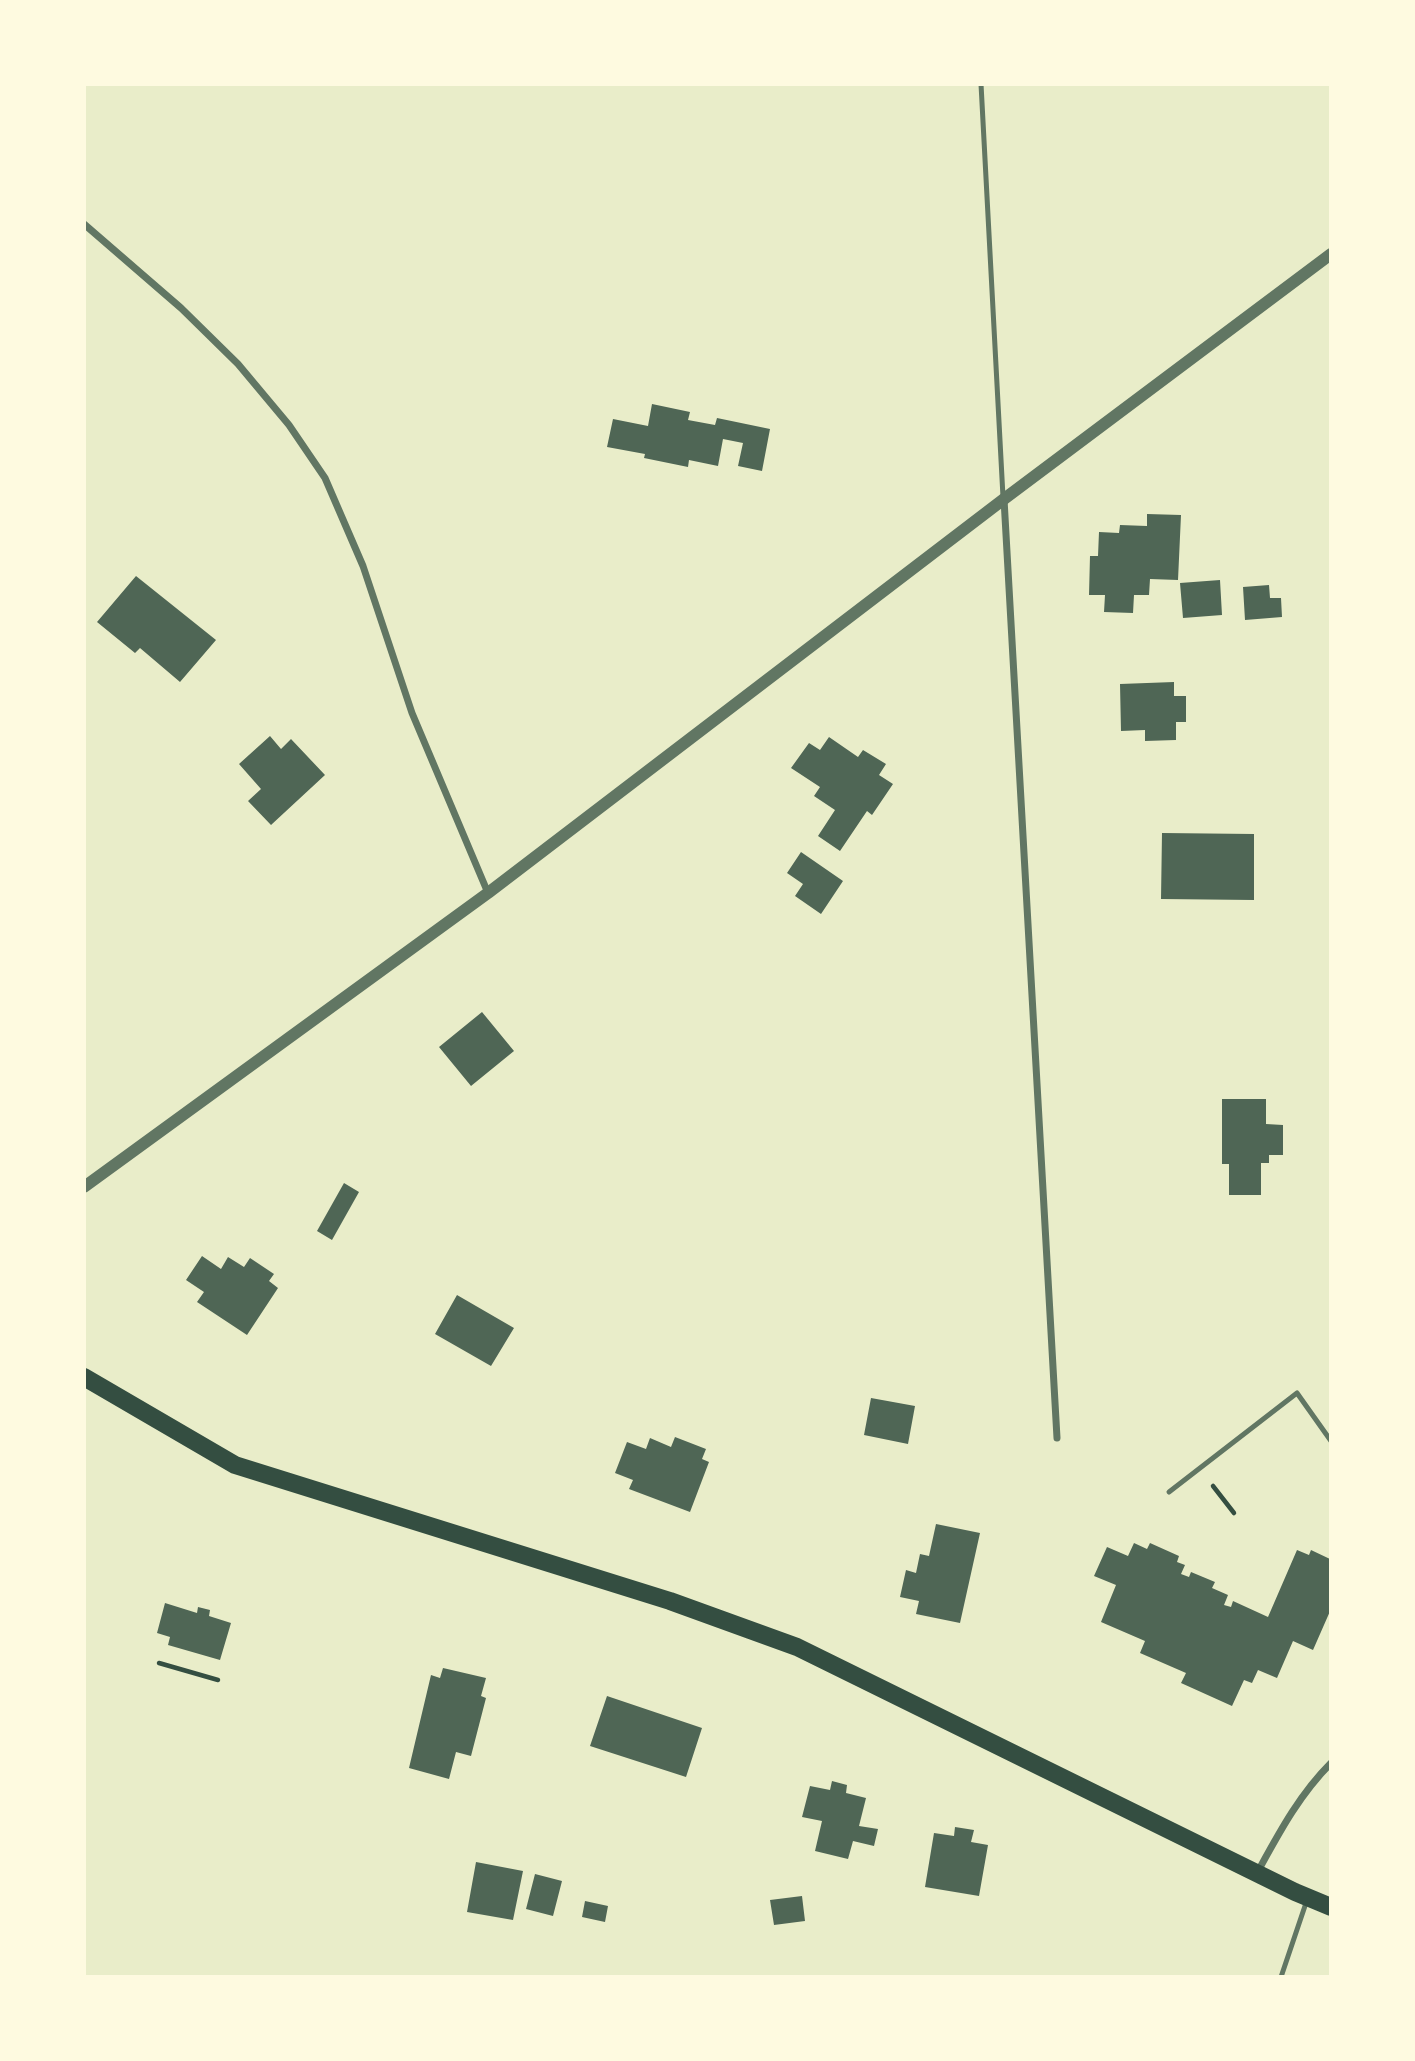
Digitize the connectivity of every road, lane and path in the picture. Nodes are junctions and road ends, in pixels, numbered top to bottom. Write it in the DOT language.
graph roads {
  1 [pos="981,84"];
  2 [pos="84,224"];
  3 [pos="1331,254"];
  4 [pos="1003,499"];
  5 [pos="488,893"];
  6 [pos="84,1187"];
  7 [pos="84,1377"];
  8 [pos="1057,1437"];
  9 [pos="1331,1441"];
  10 [pos="1200,1468"];
  11 [pos="1168,1492"];
  12 [pos="1234,1513"];
  13 [pos="159,1663"];
  14 [pos="218,1680"];
  15 [pos="1331,1763"];
  16 [pos="1257,1873"];
  17 [pos="1308,1898"];
  18 [pos="1331,1907"];
  19 [pos="1281,1977"];
  1 -- 4 [label="lane"];
  2 -- 5 [label="street"];
  3 -- 4 [label="street"];
  4 -- 5 [label="street"];
  4 -- 8 [label="street"];
  5 -- 6 [label="street"];
  7 -- 16 [label="main road"];
  9 -- 10 [label="lane"];
  10 -- 11 [label="lane"];
  10 -- 12 [label="path"];
  13 -- 14 [label="path"];
  15 -- 16 [label="street"];
  16 -- 17 [label="main road"];
  17 -- 18 [label="main road"];
  17 -- 19 [label="lane"];
}
